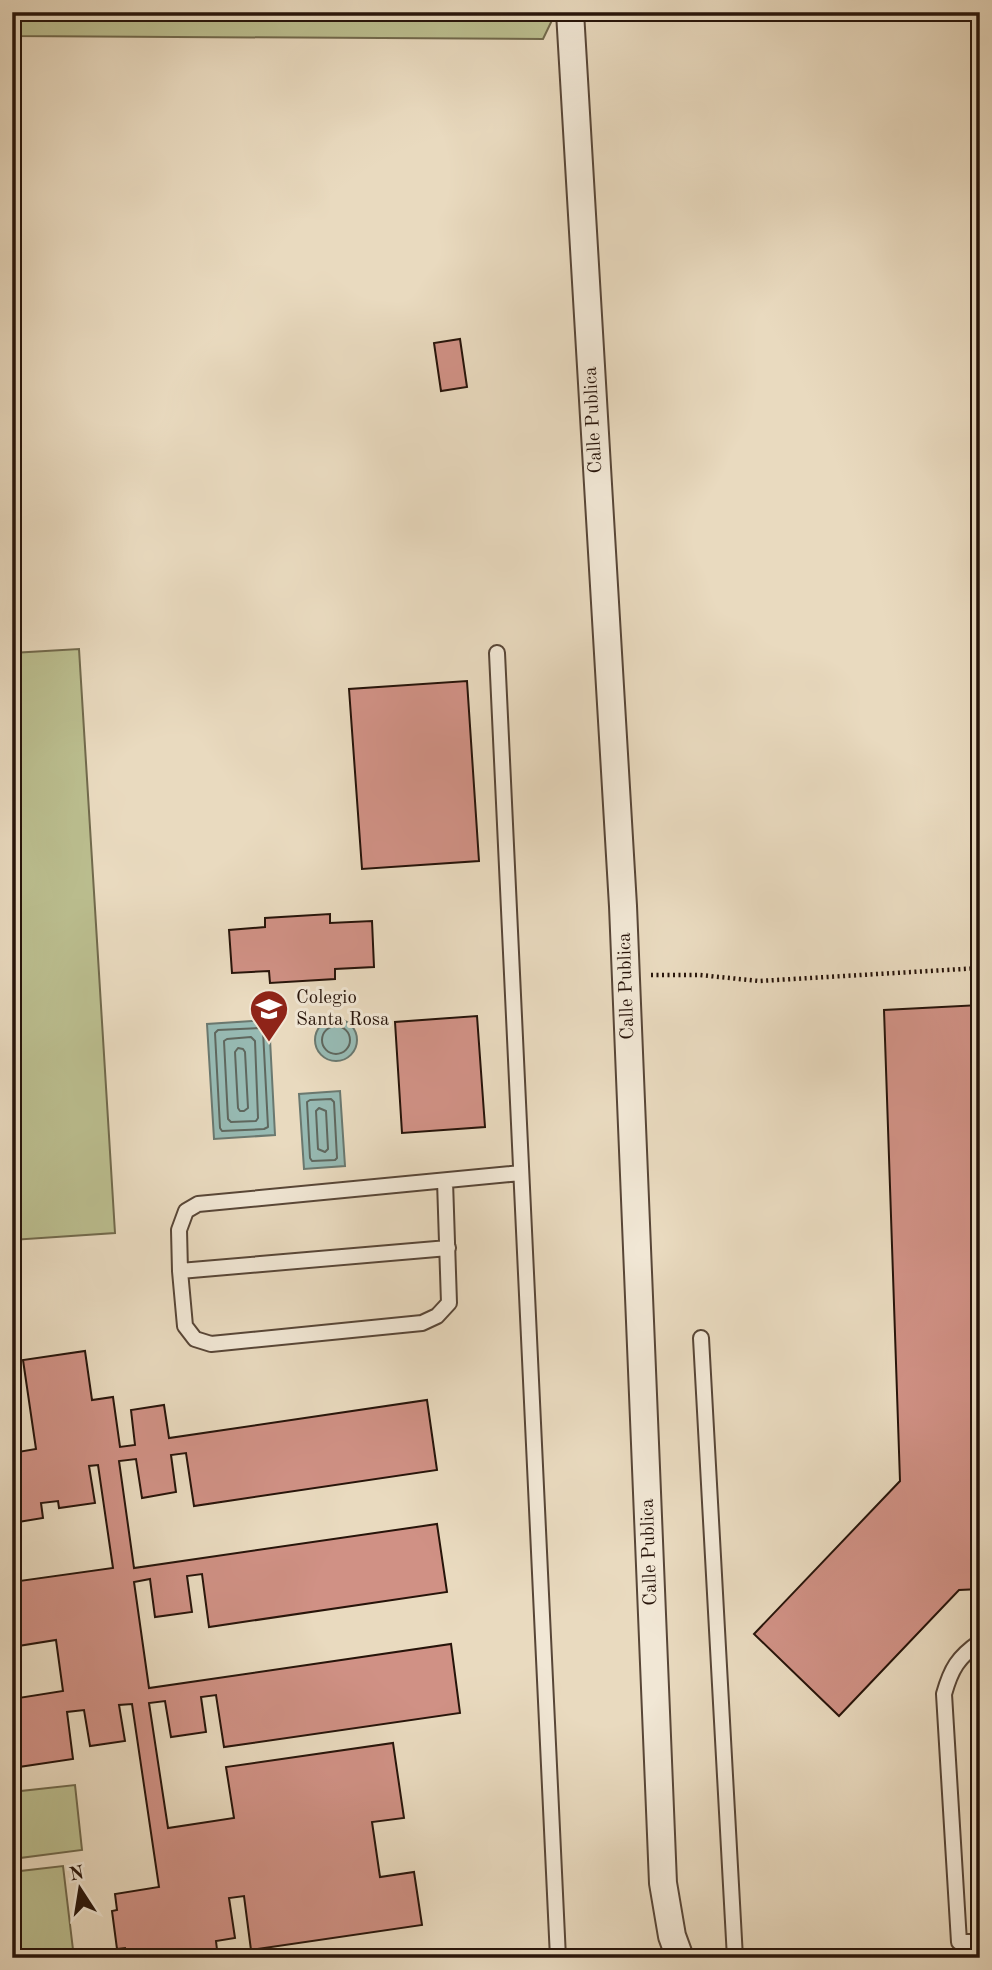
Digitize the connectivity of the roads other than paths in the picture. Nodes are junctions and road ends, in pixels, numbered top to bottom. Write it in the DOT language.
graph roads {
  1 [pos="570,12"];
  2 [pos="497,653"];
  3 [pos="521,1173"];
  4 [pos="445,1181"];
  5 [pos="448,1248"];
  6 [pos="180,1271"];
  7 [pos="701,1338"];
  8 [pos="980,1642"];
  9 [pos="980,1942"];
  10 [pos="558,1958"];
  11 [pos="680,1958"];
  12 [pos="735,1958"];
  1 -- 11 [label="street, Calle Publica"];
  2 -- 3 [label="lane"];
  3 -- 4 [label="lane"];
  3 -- 10 [label="lane"];
  4 -- 5 [label="lane"];
  4 -- 6 [label="lane"];
  5 -- 6 [label="lane"];
  5 -- 6 [label="lane"];
  7 -- 12 [label="lane"];
  8 -- 9 [label="lane"];
}
